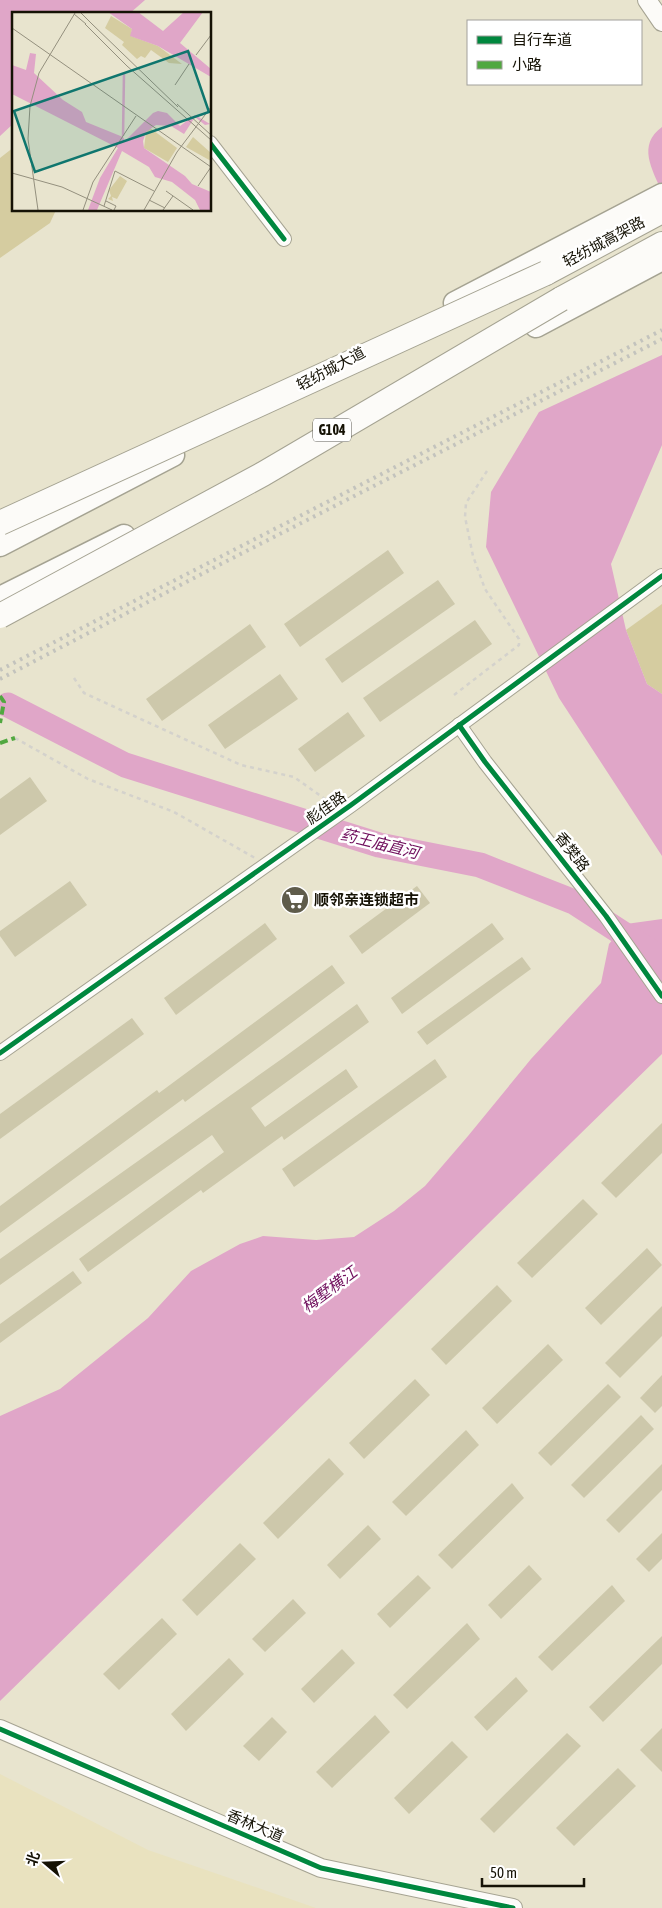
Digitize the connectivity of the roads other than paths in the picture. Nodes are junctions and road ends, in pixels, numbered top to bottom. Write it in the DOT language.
graph roads {
  1 [pos="648,0"];
  2 [pos="662,22"];
  3 [pos="211,144"];
  4 [pos="660,201"];
  5 [pos="284,239"];
  6 [pos="662,244"];
  7 [pos="662,259"];
  8 [pos="0,523"];
  9 [pos="0,545"];
  10 [pos="662,576"];
  11 [pos="0,598"];
  12 [pos="0,616"];
  13 [pos="459,726"];
  14 [pos="662,996"];
  15 [pos="0,1053"];
  16 [pos="4,1732"];
  17 [pos="513,1908"];
  1 -- 2 [label="street"];
  3 -- 5 [label="street"];
  4 -- 8 [label="highway, 轻纺城高架路, bridge"];
  4 -- 9 [label="main road, 轻纺城大道"];
  6 -- 12 [label="highway, 轻纺城高架路, bridge"];
  7 -- 11 [label="main road, G104"];
  10 -- 13 [label="street, 彪佳路"];
  13 -- 14 [label="street, 香樊路"];
  13 -- 15 [label="street, 彪佳路"];
  16 -- 17 [label="street, 香林大道"];
}
